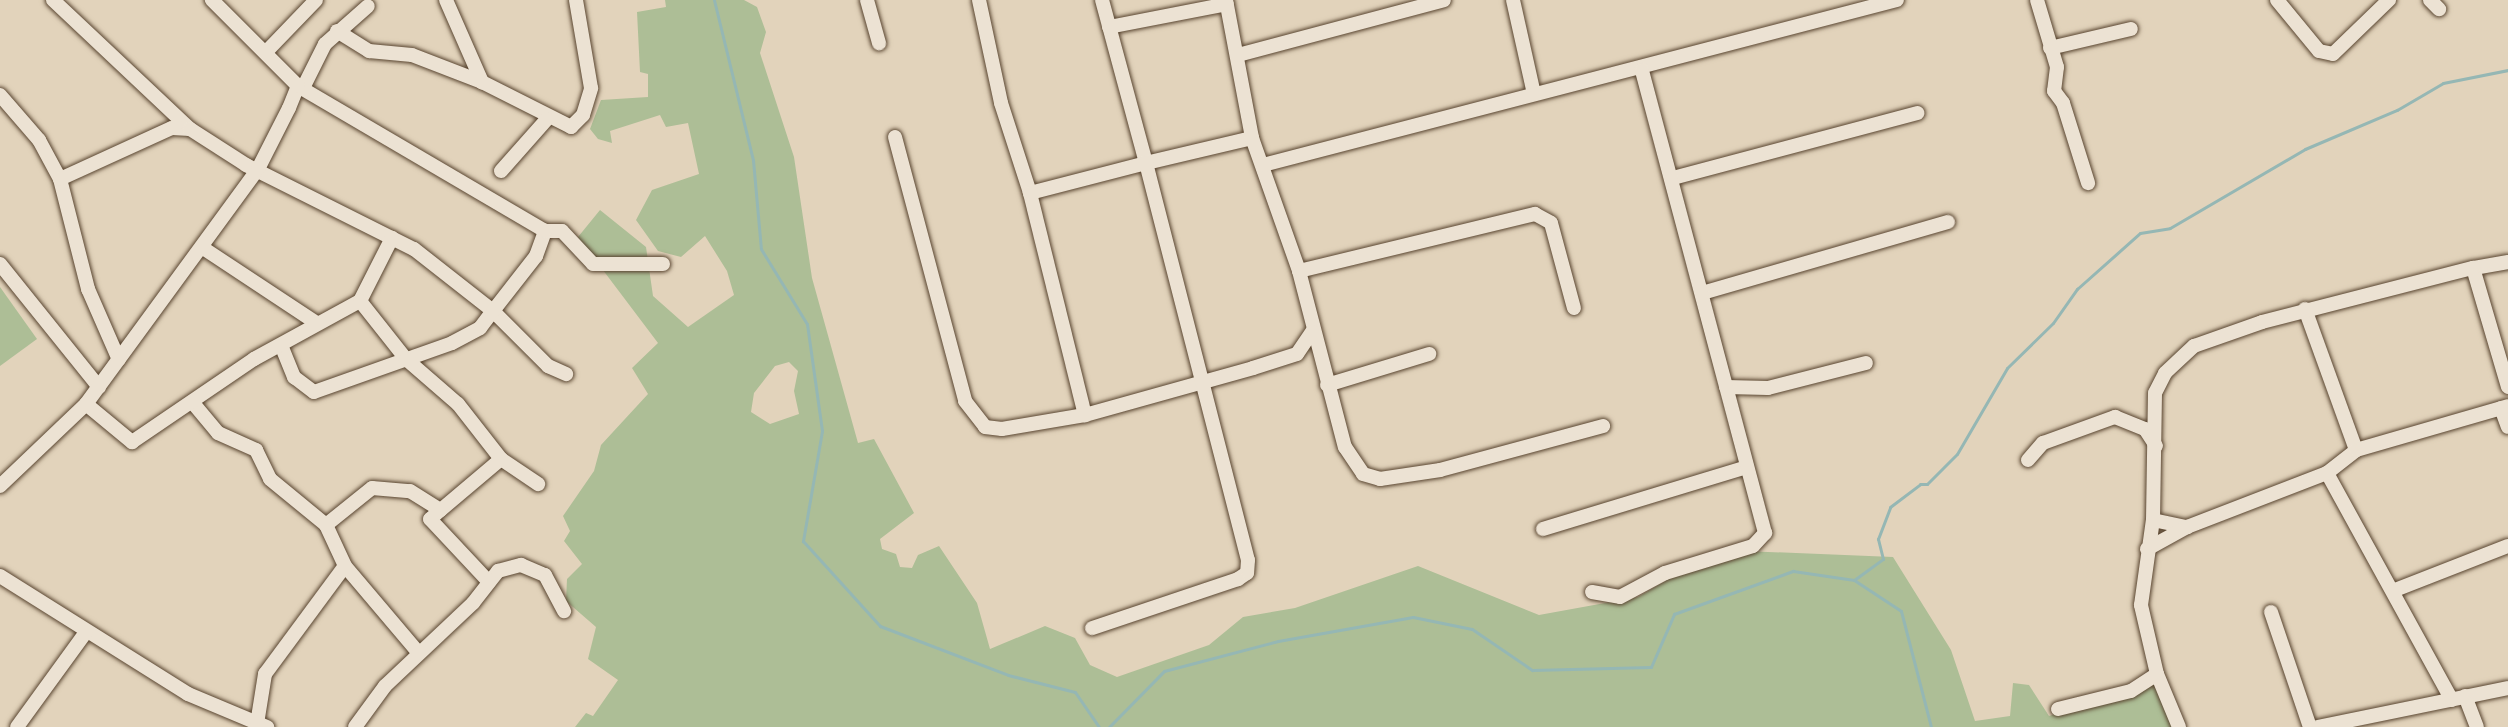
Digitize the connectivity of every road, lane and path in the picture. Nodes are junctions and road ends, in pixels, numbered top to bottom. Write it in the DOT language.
graph roads {
  1 [pos="53,0"];
  2 [pos="212,0"];
  3 [pos="316,0"];
  4 [pos="446,0"];
  5 [pos="576,0"];
  6 [pos="867,0"];
  7 [pos="979,0"];
  8 [pos="1102,0"];
  9 [pos="1444,0"];
  10 [pos="1513,0"];
  11 [pos="1897,0"];
  12 [pos="2037,0"];
  13 [pos="2277,0"];
  14 [pos="2389,0"];
  15 [pos="1227,2"];
  16 [pos="368,6"];
  17 [pos="1109,27"];
  18 [pos="2131,29"];
  19 [pos="337,31"];
  20 [pos="879,43"];
  21 [pos="2050,48"];
  22 [pos="266,52"];
  23 [pos="1238,55"];
  24 [pos="1642,70"];
  25 [pos="482,82"];
  26 [pos="300,87"];
  27 [pos="1534,94"];
  28 [pos="0,95"];
  29 [pos="1917,113"];
  30 [pos="547,119"];
  31 [pos="190,129"];
  32 [pos="895,137"];
  33 [pos="1252,138"];
  34 [pos="1146,163"];
  35 [pos="1263,165"];
  36 [pos="258,169"];
  37 [pos="501,171"];
  38 [pos="1673,178"];
  39 [pos="60,179"];
  40 [pos="2088,183"];
  41 [pos="1030,193"];
  42 [pos="1948,222"];
  43 [pos="545,231"];
  44 [pos="392,238"];
  45 [pos="203,248"];
  46 [pos="2508,262"];
  47 [pos="0,264"];
  48 [pos="663,264"];
  49 [pos="2473,268"];
  50 [pos="1299,271"];
  51 [pos="1702,293"];
  52 [pos="360,301"];
  53 [pos="1574,308"];
  54 [pos="2305,309"];
  55 [pos="493,311"];
  56 [pos="315,322"];
  57 [pos="1312,332"];
  58 [pos="281,345"];
  59 [pos="1429,354"];
  60 [pos="406,359"];
  61 [pos="119,360"];
  62 [pos="1866,363"];
  63 [pos="566,374"];
  64 [pos="1201,383"];
  65 [pos="1327,385"];
  66 [pos="99,387"];
  67 [pos="1726,387"];
  68 [pos="2508,387"];
  69 [pos="193,403"];
  70 [pos="86,404"];
  71 [pos="2505,407"];
  72 [pos="1085,415"];
  73 [pos="1603,426"];
  74 [pos="2508,427"];
  75 [pos="2157,446"];
  76 [pos="2356,450"];
  77 [pos="501,459"];
  78 [pos="2028,460"];
  79 [pos="1744,468"];
  80 [pos="2327,473"];
  81 [pos="538,484"];
  82 [pos="0,486"];
  83 [pos="440,510"];
  84 [pos="2153,520"];
  85 [pos="326,525"];
  86 [pos="2187,527"];
  87 [pos="1543,529"];
  88 [pos="2508,546"];
  89 [pos="2147,549"];
  90 [pos="345,566"];
  91 [pos="0,576"];
  92 [pos="489,582"];
  93 [pos="2395,590"];
  94 [pos="1592,592"];
  95 [pos="564,611"];
  96 [pos="2271,612"];
  97 [pos="1092,628"];
  98 [pos="86,632"];
  99 [pos="418,652"];
  100 [pos="2157,674"];
  101 [pos="2508,688"];
  102 [pos="2458,698"];
  103 [pos="2058,709"];
  104 [pos="262,725"];
  105 [pos="17,727"];
  106 [pos="355,727"];
  107 [pos="2179,727"];
  108 [pos="2310,727"];
  109 [pos="2318,727"];
  110 [pos="2477,727"];
  1 -- 31 [label="street"];
  2 -- 22 [label="street"];
  3 -- 22 [label="street"];
  4 -- 25 [label="street"];
  5 -- 30 [label="street"];
  6 -- 20 [label="street"];
  7 -- 41 [label="street"];
  8 -- 17 [label="street"];
  9 -- 23 [label="street"];
  10 -- 27 [label="street"];
  11 -- 24 [label="street"];
  12 -- 21 [label="street"];
  13 -- 14 [label="street"];
  15 -- 17 [label="street"];
  15 -- 23 [label="street"];
  16 -- 19 [label="street"];
  17 -- 34 [label="street"];
  18 -- 21 [label="street"];
  19 -- 25 [label="street"];
  19 -- 26 [label="street"];
  21 -- 40 [label="street"];
  22 -- 26 [label="street"];
  23 -- 33 [label="street"];
  24 -- 27 [label="street"];
  24 -- 38 [label="street"];
  25 -- 30 [label="street"];
  26 -- 36 [label="street"];
  26 -- 43 [label="street"];
  27 -- 35 [label="street"];
  28 -- 39 [label="street"];
  29 -- 38 [label="street"];
  30 -- 37 [label="street"];
  31 -- 36 [label="street"];
  31 -- 39 [label="street"];
  32 -- 72 [label="street"];
  33 -- 34 [label="street"];
  33 -- 35 [label="street"];
  34 -- 41 [label="street"];
  34 -- 64 [label="street"];
  35 -- 50 [label="street"];
  36 -- 44 [label="street"];
  36 -- 45 [label="street"];
  38 -- 51 [label="street"];
  39 -- 61 [label="street"];
  41 -- 72 [label="street"];
  42 -- 51 [label="street"];
  43 -- 48 [label="street"];
  43 -- 55 [label="street"];
  44 -- 52 [label="street"];
  44 -- 55 [label="street"];
  45 -- 56 [label="street"];
  45 -- 61 [label="street"];
  46 -- 49 [label="street"];
  47 -- 66 [label="street"];
  49 -- 54 [label="street"];
  49 -- 68 [label="street"];
  50 -- 53 [label="street"];
  50 -- 57 [label="street"];
  51 -- 67 [label="street"];
  52 -- 56 [label="street"];
  52 -- 60 [label="street"];
  54 -- 75 [label="street"];
  54 -- 76 [label="street"];
  55 -- 60 [label="street"];
  55 -- 63 [label="street"];
  56 -- 58 [label="street"];
  57 -- 64 [label="street"];
  57 -- 65 [label="street"];
  58 -- 60 [label="street"];
  58 -- 69 [label="street"];
  59 -- 65 [label="street"];
  60 -- 77 [label="street"];
  61 -- 66 [label="street"];
  62 -- 67 [label="street"];
  64 -- 72 [label="street"];
  64 -- 97 [label="street"];
  65 -- 73 [label="street"];
  66 -- 70 [label="street"];
  67 -- 79 [label="street"];
  69 -- 70 [label="street"];
  69 -- 85 [label="street"];
  70 -- 82 [label="street"];
  71 -- 74 [label="street"];
  71 -- 76 [label="street"];
  75 -- 78 [label="street"];
  75 -- 84 [label="street"];
  76 -- 80 [label="street"];
  77 -- 81 [label="street"];
  77 -- 83 [label="street"];
  79 -- 87 [label="street"];
  79 -- 94 [label="street"];
  80 -- 86 [label="street"];
  80 -- 93 [label="street"];
  83 -- 85 [label="street"];
  83 -- 92 [label="street"];
  84 -- 86 [label="street"];
  84 -- 89 [label="street"];
  85 -- 90 [label="street"];
  86 -- 89 [label="street"];
  88 -- 93 [label="street"];
  89 -- 100 [label="street"];
  90 -- 99 [label="street"];
  90 -- 104 [label="street"];
  91 -- 98 [label="street"];
  92 -- 95 [label="street"];
  92 -- 99 [label="street"];
  93 -- 102 [label="street"];
  96 -- 108 [label="street"];
  98 -- 104 [label="street"];
  98 -- 105 [label="street"];
  99 -- 106 [label="street"];
  100 -- 103 [label="street"];
  100 -- 107 [label="street"];
  101 -- 102 [label="street"];
  102 -- 109 [label="street"];
  102 -- 110 [label="street"];
}
